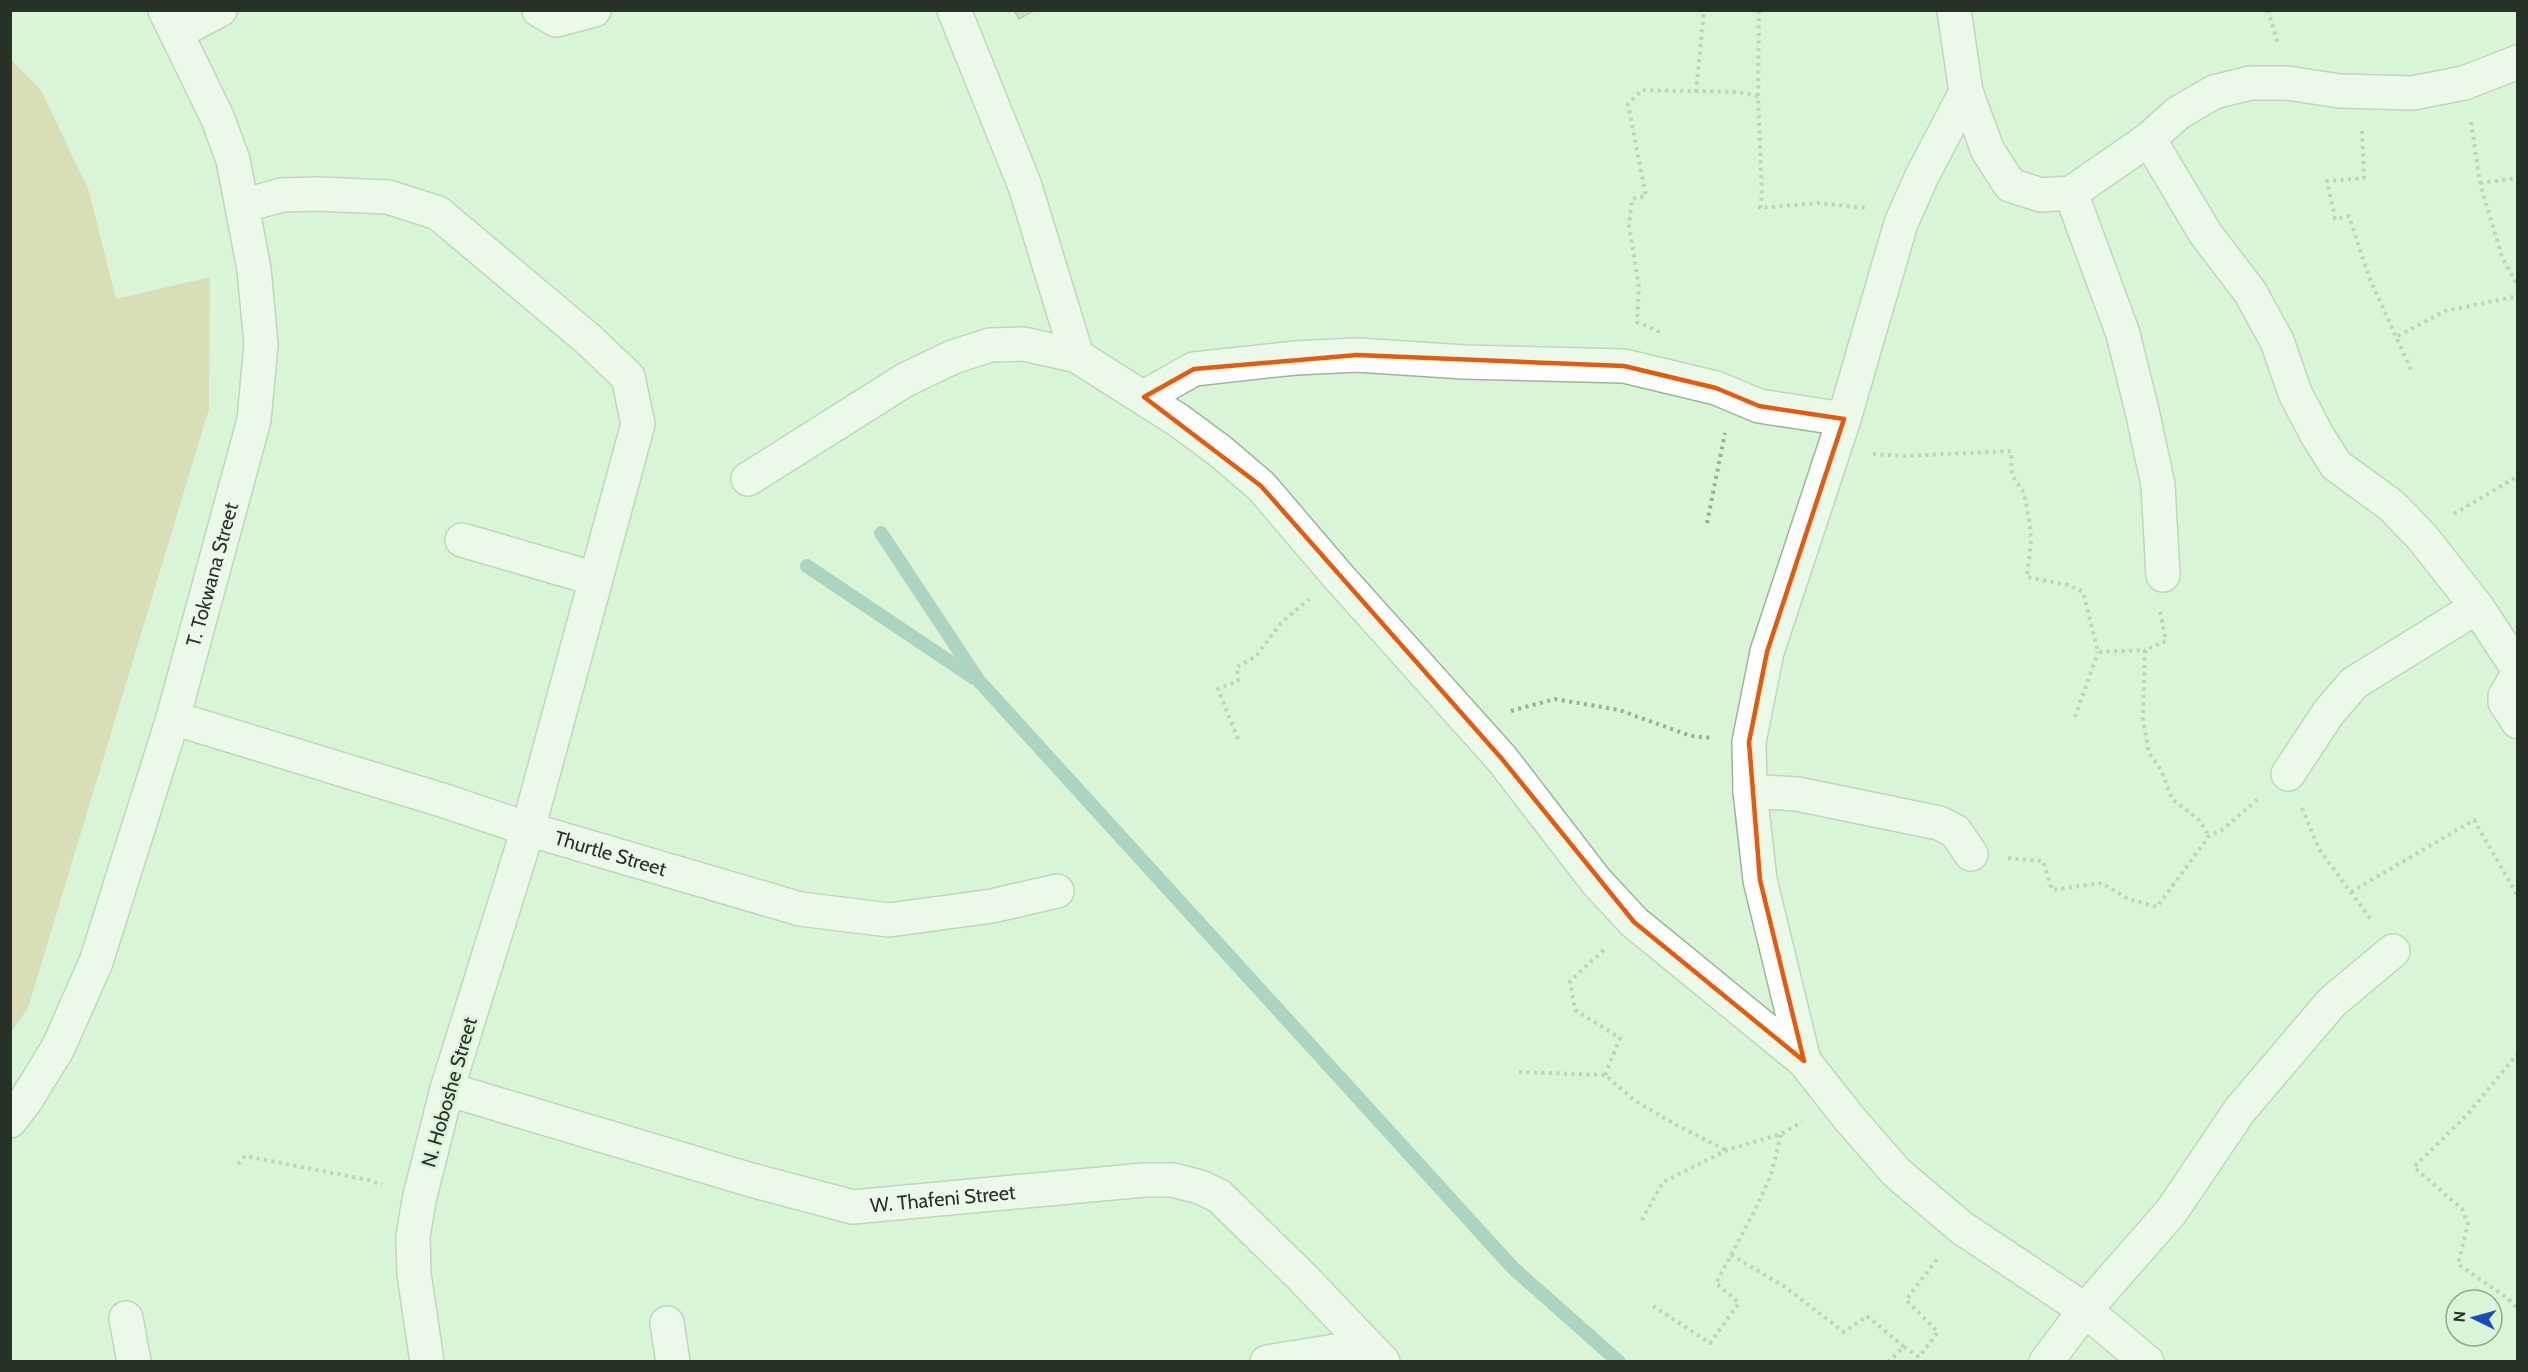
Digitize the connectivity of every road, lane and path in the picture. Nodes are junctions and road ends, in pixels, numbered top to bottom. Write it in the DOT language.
graph roads {
  1 [pos="220,10"];
  2 [pos="539,10"];
  3 [pos="594,10"];
  4 [pos="954,10"];
  5 [pos="1704,10"];
  6 [pos="1759,10"];
  7 [pos="1954,10"];
  8 [pos="171,22"];
  9 [pos="2517,62"];
  10 [pos="2464,83"];
  11 [pos="1696,92"];
  12 [pos="1966,92"];
  13 [pos="2361,92"];
  14 [pos="1758,96"];
  15 [pos="2149,139"];
  16 [pos="2517,178"];
  17 [pos="2480,183"];
  18 [pos="2071,193"];
  19 [pos="242,206"];
  20 [pos="1901,223"];
  21 [pos="2517,287"];
  22 [pos="2517,296"];
  23 [pos="2398,336"];
  24 [pos="1077,356"];
  25 [pos="2412,372"];
  26 [pos="1654,373"];
  27 [pos="1732,395"];
  28 [pos="1144,397"];
  29 [pos="1839,434"];
  30 [pos="2517,476"];
  31 [pos="748,479"];
  32 [pos="1707,523"];
  33 [pos="2422,537"];
  34 [pos="462,540"];
  35 [pos="1337,575"];
  36 [pos="2163,575"];
  37 [pos="596,579"];
  38 [pos="2477,608"];
  39 [pos="2145,650"];
  40 [pos="2098,652"];
  41 [pos="2517,669"];
  42 [pos="2517,675"];
  43 [pos="2075,717"];
  44 [pos="172,718"];
  45 [pos="2517,722"];
  46 [pos="1475,729"];
  47 [pos="1238,739"];
  48 [pos="1749,742"];
  49 [pos="2288,774"];
  50 [pos="1750,791"];
  51 [pos="528,829"];
  52 [pos="2209,836"];
  53 [pos="1971,854"];
  54 [pos="1057,891"];
  55 [pos="2351,892"];
  56 [pos="2517,892"];
  57 [pos="1634,922"];
  58 [pos="2393,951"];
  59 [pos="2517,1053"];
  60 [pos="1804,1061"];
  61 [pos="1519,1072"];
  62 [pos="1605,1075"];
  63 [pos="447,1089"];
  64 [pos="1837,1103"];
  65 [pos="10,1121"];
  66 [pos="1781,1134"];
  67 [pos="1727,1150"];
  68 [pos="238,1164"];
  69 [pos="419,1200"];
  70 [pos="1641,1220"];
  71 [pos="1962,1228"];
  72 [pos="1731,1255"];
  73 [pos="1653,1306"];
  74 [pos="2517,1309"];
  75 [pos="2085,1310"];
  76 [pos="126,1318"];
  77 [pos="667,1323"];
  78 [pos="1904,1347"];
  79 [pos="1374,1354"];
  80 [pos="134,1362"];
  81 [pos="427,1362"];
  82 [pos="673,1362"];
  83 [pos="1267,1362"];
  84 [pos="1888,1362"];
  85 [pos="2046,1362"];
  86 [pos="2147,1362"];
  1 -- 8 [label="street"];
  2 -- 3 [label="street"];
  4 -- 24 [label="street"];
  5 -- 11 [label="path"];
  6 -- 14 [label="path"];
  7 -- 12 [label="street"];
  8 -- 19 [label="street, T. Tokwana Street"];
  9 -- 10 [label="street"];
  10 -- 13 [label="street"];
  10 -- 17 [label="path"];
  11 -- 14 [label="path"];
  11 -- 26 [label="path"];
  12 -- 18 [label="street"];
  12 -- 20 [label="street"];
  13 -- 15 [label="street"];
  13 -- 23 [label="path"];
  14 -- 20 [label="path"];
  15 -- 18 [label="street"];
  15 -- 33 [label="street"];
  16 -- 17 [label="path"];
  17 -- 21 [label="path"];
  18 -- 36 [label="street"];
  19 -- 37 [label="street, N. Hoboshe Street"];
  19 -- 44 [label="street, T. Tokwana Street"];
  20 -- 29 [label="street"];
  22 -- 23 [label="path"];
  23 -- 25 [label="path"];
  24 -- 28 [label="street"];
  24 -- 31 [label="street"];
  26 -- 27 [label="street"];
  26 -- 28 [label="street"];
  27 -- 29 [label="street"];
  27 -- 32 [label="path"];
  28 -- 35 [label="street"];
  29 -- 40 [label="path"];
  29 -- 48 [label="street"];
  30 -- 33 [label="path"];
  33 -- 38 [label="street"];
  34 -- 37 [label="street"];
  35 -- 46 [label="street"];
  35 -- 47 [label="path"];
  36 -- 39 [label="path"];
  37 -- 51 [label="street, N. Hoboshe Street"];
  38 -- 41 [label="street"];
  38 -- 49 [label="street"];
  39 -- 40 [label="path"];
  39 -- 52 [label="path"];
  40 -- 43 [label="path"];
  42 -- 45 [label="street"];
  44 -- 51 [label="street, Thurtle Street"];
  44 -- 65 [label="street, T. Tokwana Street"];
  46 -- 48 [label="path"];
  46 -- 57 [label="street"];
  48 -- 50 [label="street"];
  49 -- 52 [label="path"];
  49 -- 55 [label="path"];
  50 -- 53 [label="street"];
  50 -- 60 [label="street"];
  51 -- 54 [label="street, Thurtle Street"];
  51 -- 63 [label="street, N. Hoboshe Street"];
  52 -- 53 [label="path"];
  55 -- 56 [label="path"];
  55 -- 58 [label="path"];
  57 -- 60 [label="street"];
  57 -- 62 [label="path"];
  58 -- 75 [label="street"];
  59 -- 74 [label="path"];
  60 -- 64 [label="street"];
  61 -- 62 [label="path"];
  62 -- 67 [label="path"];
  63 -- 69 [label="street, N. Hoboshe Street"];
  63 -- 79 [label="street, W. Thafeni Street"];
  64 -- 66 [label="path"];
  64 -- 71 [label="street"];
  66 -- 67 [label="path"];
  66 -- 72 [label="path"];
  67 -- 70 [label="path"];
  68 -- 69 [label="path"];
  69 -- 81 [label="street, N. Hoboshe Street"];
  71 -- 75 [label="street"];
  71 -- 78 [label="path"];
  72 -- 73 [label="path"];
  72 -- 78 [label="path"];
  75 -- 85 [label="street"];
  75 -- 86 [label="street"];
  76 -- 80 [label="street"];
  77 -- 82 [label="street"];
  78 -- 84 [label="path"];
  79 -- 83 [label="street"];
}
